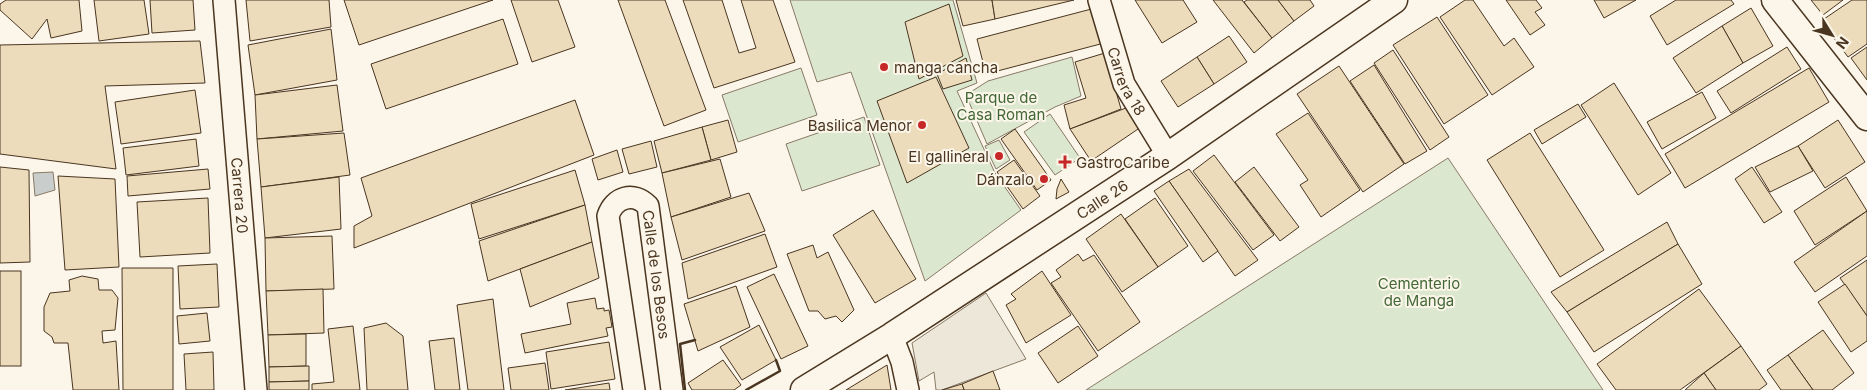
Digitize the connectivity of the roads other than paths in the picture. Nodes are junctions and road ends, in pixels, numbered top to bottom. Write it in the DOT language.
graph roads {
  1 [pos="224,0"];
  2 [pos="1099,0"];
  3 [pos="1394,0"];
  4 [pos="1776,0"];
  5 [pos="1867,117"];
  6 [pos="1168,156"];
  7 [pos="892,336"];
  8 [pos="256,390"];
  9 [pos="634,390"];
  10 [pos="672,390"];
  11 [pos="804,390"];
  12 [pos="908,390"];
  1 -- 8 [label="street, Carrera 20"];
  2 -- 6 [label="street, Carrera 18"];
  3 -- 6 [label="street, Calle 26"];
  4 -- 5 [label="street"];
  6 -- 7 [label="street, Calle 26"];
  7 -- 11 [label="street, Calle 26"];
  7 -- 12 [label="street"];
  9 -- 10 [label="street, Calle de los Besos"];
}
